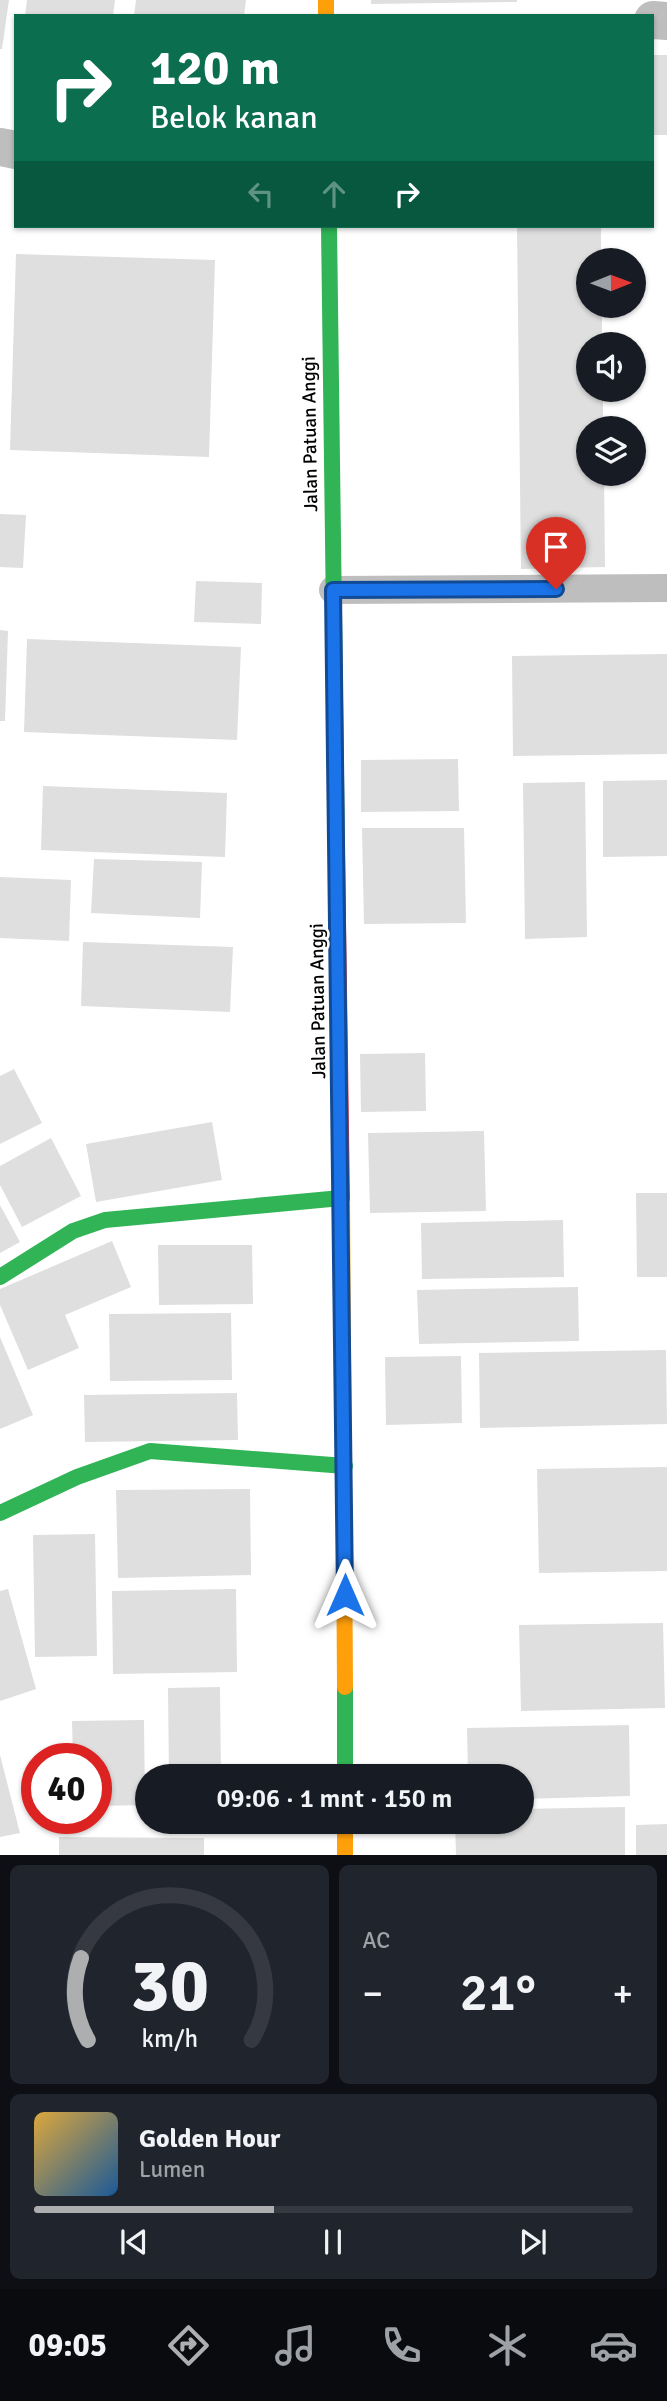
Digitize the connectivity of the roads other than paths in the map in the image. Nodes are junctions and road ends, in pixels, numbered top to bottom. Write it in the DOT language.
graph roads {
  1 [pos="329,228"];
  2 [pos="667,588"];
  3 [pos="333,590"];
  4 [pos="341,1198"];
  5 [pos="0,1277"];
  6 [pos="345,1466"];
  7 [pos="0,1513"];
  8 [pos="345,1764"];
  9 [pos="345,1834"];
  10 [pos="345,1855"];
  1 -- 3 [label="street, Jalan Patuan Anggi"];
  2 -- 3 [label="lane"];
  3 -- 4 [label="street, Jalan Patuan Anggi"];
  4 -- 5 [label="street"];
  4 -- 6 [label="street, Jalan Patuan Anggi"];
  6 -- 7 [label="street"];
  6 -- 8 [label="street, Jalan Patuan Anggi"];
  9 -- 10 [label="street"];
}
